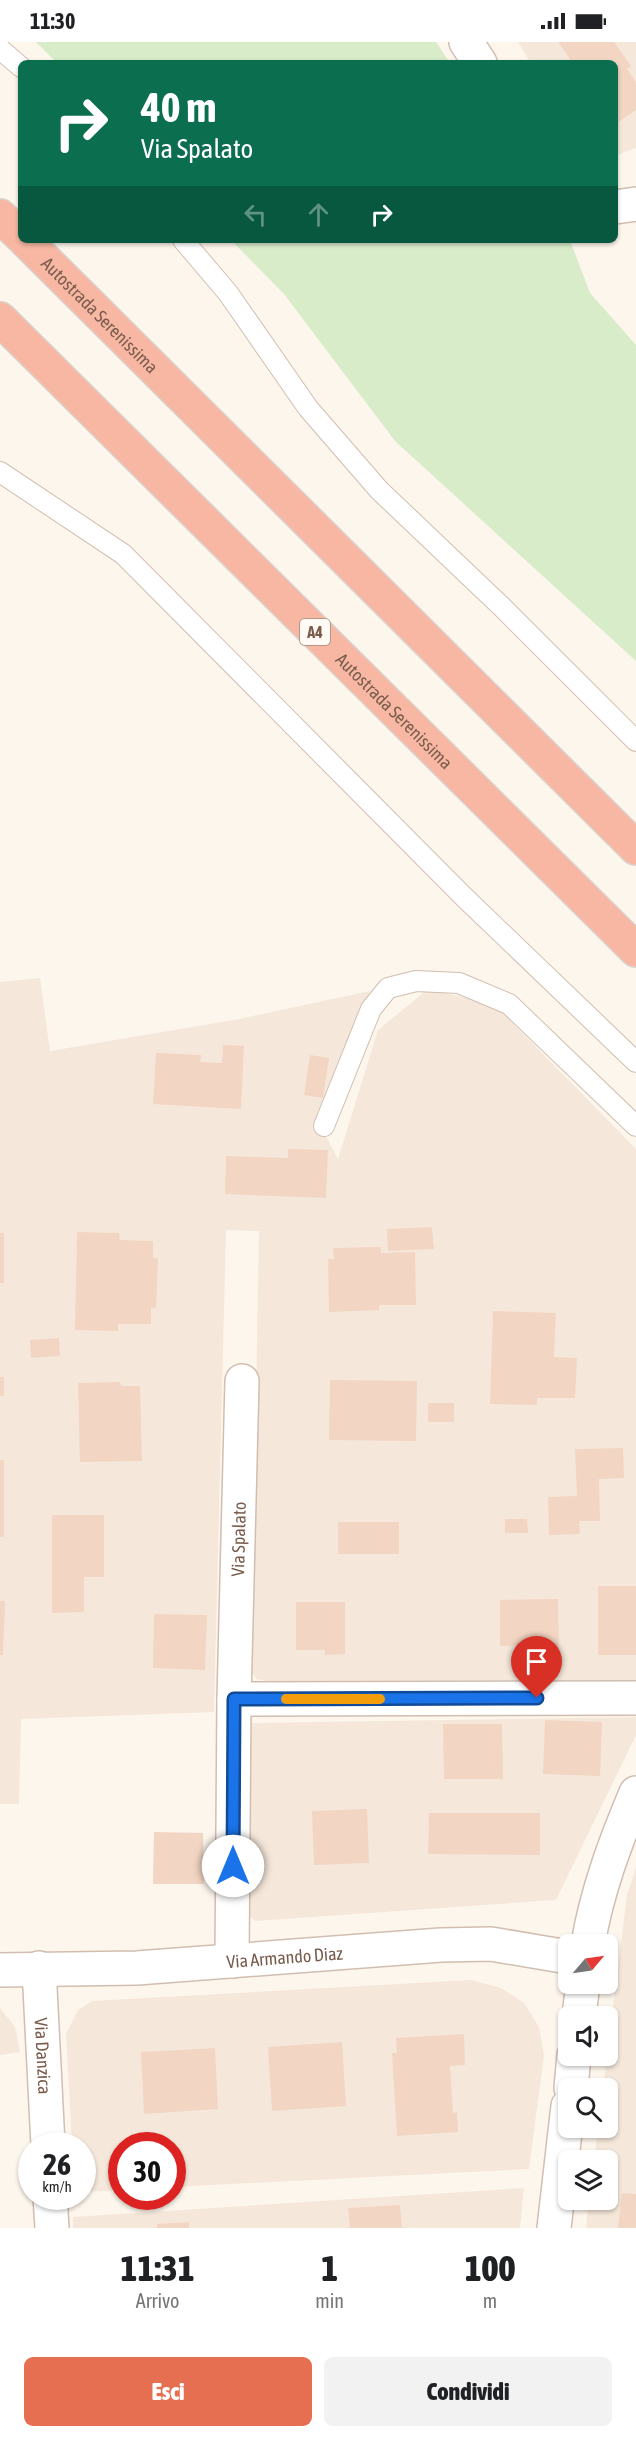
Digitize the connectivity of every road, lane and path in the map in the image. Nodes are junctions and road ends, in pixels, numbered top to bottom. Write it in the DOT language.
graph roads {
  1 [pos="466,42"];
  2 [pos="0,49"];
  3 [pos="478,60"];
  4 [pos="18,64"];
  5 [pos="0,216"];
  6 [pos="18,233"];
  7 [pos="28,243"];
  8 [pos="186,243"];
  9 [pos="0,319"];
  10 [pos="0,471"];
  11 [pos="636,741"];
  12 [pos="636,848"];
  13 [pos="636,950"];
  14 [pos="636,1062"];
  15 [pos="324,1126"];
  16 [pos="636,1126"];
  17 [pos="242,1381"];
  18 [pos="636,1698"];
  19 [pos="234,1699"];
  20 [pos="636,1793"];
  21 [pos="590,1934"];
  22 [pos="558,1955"];
  23 [pos="232,1961"];
  24 [pos="39,1968"];
  25 [pos="0,1970"];
  26 [pos="47,2132"];
  27 [pos="564,2138"];
  28 [pos="51,2210"];
  29 [pos="52,2228"];
  30 [pos="554,2228"];
  1 -- 3 [label="street"];
  2 -- 4 [label="lane"];
  5 -- 6 [label="highway"];
  7 -- 12 [label="highway, Autostrada Serenissima"];
  8 -- 11 [label="lane"];
  9 -- 13 [label="highway, Autostrada Serenissima / A4"];
  10 -- 14 [label="lane"];
  15 -- 16 [label="lane"];
  17 -- 19 [label="street, Via Spalato"];
  18 -- 19 [label="street"];
  19 -- 23 [label="street, Via Spalato"];
  20 -- 21 [label="street"];
  22 -- 23 [label="street, Via Armando Diaz"];
  23 -- 24 [label="street, Via Armando Diaz"];
  24 -- 25 [label="street, Via Armando Diaz"];
  24 -- 26 [label="street, Via Danzica"];
  27 -- 30 [label="street"];
  28 -- 29 [label="street"];
}
